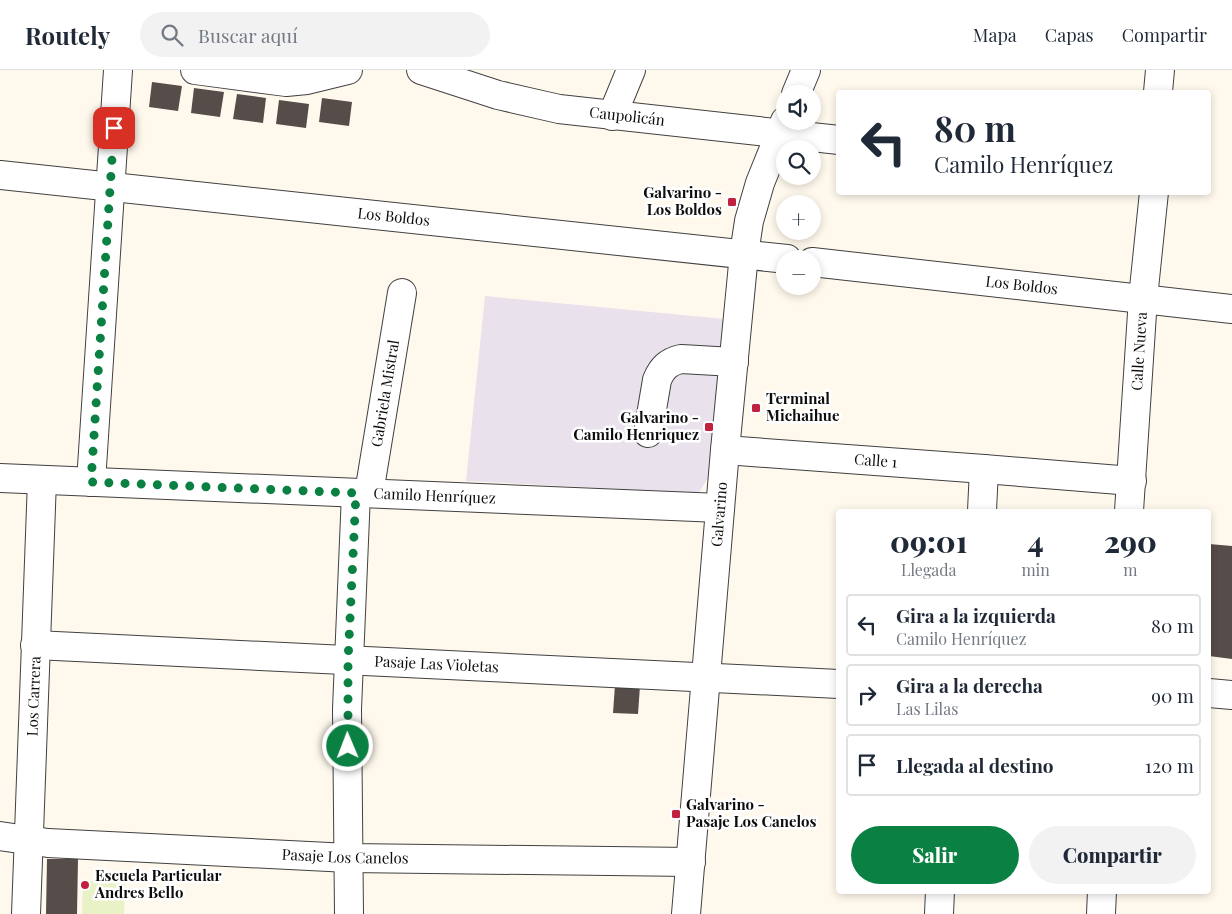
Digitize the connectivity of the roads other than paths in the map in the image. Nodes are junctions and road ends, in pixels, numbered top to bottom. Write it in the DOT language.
graph roads {
  1 [pos="118,70"];
  2 [pos="195,70"];
  3 [pos="348,70"];
  4 [pos="421,70"];
  5 [pos="631,70"];
  6 [pos="806,70"];
  7 [pos="1160,70"];
  8 [pos="800,85"];
  9 [pos="1158,90"];
  10 [pos="612,116"];
  11 [pos="776,128"];
  12 [pos="782,130"];
  13 [pos="792,130"];
  14 [pos="836,139"];
  15 [pos="0,175"];
  16 [pos="110,186"];
  17 [pos="1154,195"];
  18 [pos="744,254"];
  19 [pos="776,258"];
  20 [pos="821,263"];
  21 [pos="402,293"];
  22 [pos="1143,298"];
  23 [pos="1232,309"];
  24 [pos="734,362"];
  25 [pos="648,433"];
  26 [pos="725,450"];
  27 [pos="984,469"];
  28 [pos="0,478"];
  29 [pos="42,480"];
  30 [pos="1132,481"];
  31 [pos="91,482"];
  32 [pos="362,493"];
  33 [pos="720,508"];
  34 [pos="982,509"];
  35 [pos="1129,509"];
  36 [pos="36,646"];
  37 [pos="348,661"];
  38 [pos="706,678"];
  39 [pos="836,684"];
  40 [pos="1211,693"];
  41 [pos="1232,695"];
  42 [pos="0,836"];
  43 [pos="28,840"];
  44 [pos="349,858"];
  45 [pos="691,862"];
  46 [pos="940,894"];
  47 [pos="1102,894"];
  48 [pos="26,914"];
  49 [pos="349,914"];
  50 [pos="686,914"];
  51 [pos="939,914"];
  52 [pos="1101,914"];
  1 -- 16 [label="street"];
  2 -- 3 [label="street"];
  4 -- 10 [label="street, Caupolicán"];
  5 -- 10 [label="street"];
  6 -- 8 [label="street"];
  7 -- 9 [label="street"];
  10 -- 11 [label="street, Caupolicán"];
  12 -- 18 [label="street, Galvarino"];
  13 -- 14 [label="street, Caupolicán"];
  15 -- 16 [label="street, Los Boldos"];
  16 -- 18 [label="street, Los Boldos"];
  16 -- 31 [label="street"];
  17 -- 22 [label="street, Calle Nueva"];
  18 -- 19 [label="street, Los Boldos"];
  18 -- 24 [label="street, Galvarino"];
  20 -- 22 [label="street, Los Boldos"];
  21 -- 32 [label="street, Gabriela Mistral"];
  22 -- 23 [label="street, Los Boldos"];
  22 -- 30 [label="street, Calle Nueva"];
  24 -- 25 [label="street"];
  24 -- 26 [label="street, Galvarino"];
  26 -- 27 [label="street, Calle 1"];
  26 -- 33 [label="street, Galvarino"];
  27 -- 30 [label="street, Calle 1"];
  27 -- 34 [label="street"];
  28 -- 29 [label="street, Camilo Henríquez"];
  29 -- 31 [label="street, Camilo Henríquez"];
  29 -- 36 [label="street, Los Carrera"];
  30 -- 35 [label="street, Calle Nueva"];
  31 -- 32 [label="street, Camilo Henríquez"];
  32 -- 33 [label="street, Camilo Henríquez"];
  32 -- 37 [label="street, Gabriela Mistral"];
  33 -- 38 [label="street, Galvarino"];
  36 -- 37 [label="street, Pasaje Las Violetas"];
  36 -- 43 [label="street, Los Carrera"];
  37 -- 38 [label="street, Pasaje Las Violetas"];
  37 -- 44 [label="street, Gabriela Mistral"];
  38 -- 39 [label="street, Pasaje Las Violetas"];
  38 -- 45 [label="street, Galvarino"];
  40 -- 41 [label="street"];
  42 -- 43 [label="street, Pasaje Los Canelos"];
  43 -- 44 [label="street, Pasaje Los Canelos"];
  43 -- 48 [label="street, Los Carrera"];
  44 -- 45 [label="street, Pasaje Los Canelos"];
  44 -- 49 [label="street, Gabriela Mistral"];
  45 -- 50 [label="street, Galvarino"];
  46 -- 51 [label="street"];
  47 -- 52 [label="street"];
}
